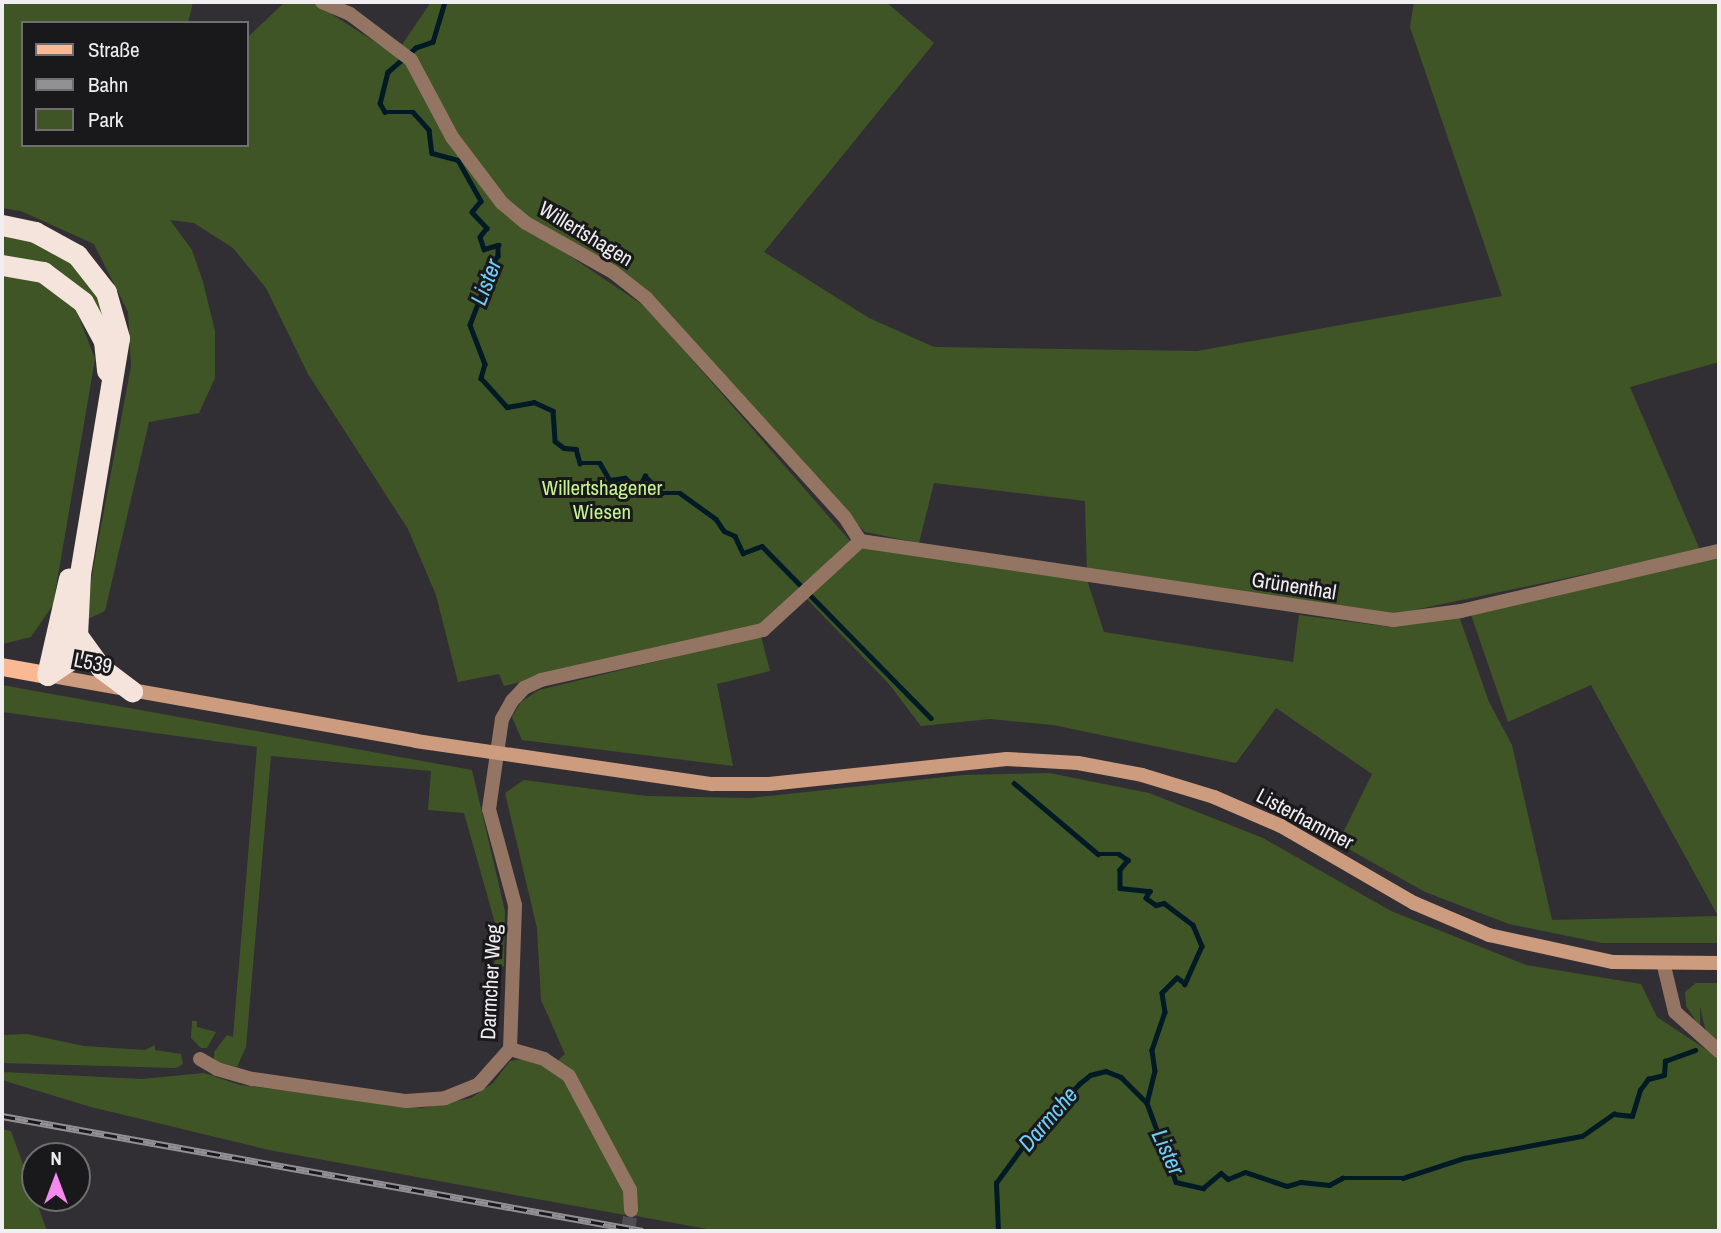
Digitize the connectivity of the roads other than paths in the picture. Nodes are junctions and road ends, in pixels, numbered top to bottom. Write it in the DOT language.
graph roads {
  1 [pos="322,2"];
  2 [pos="2,225"];
  3 [pos="2,265"];
  4 [pos="860,541"];
  5 [pos="1719,551"];
  6 [pos="77,635"];
  7 [pos="2,667"];
  8 [pos="47,676"];
  9 [pos="132,691"];
  10 [pos="496,754"];
  11 [pos="1719,963"];
  12 [pos="1664,966"];
  13 [pos="510,1049"];
  14 [pos="1719,1051"];
  15 [pos="200,1059"];
  16 [pos="631,1210"];
  1 -- 4 [label="street, Willertshagen"];
  2 -- 6 [label="highway"];
  3 -- 8 [label="highway"];
  4 -- 5 [label="street, Grünenthal"];
  4 -- 10 [label="street, Darmcher Weg"];
  6 -- 8 [label="highway"];
  6 -- 9 [label="highway"];
  7 -- 8 [label="main road"];
  8 -- 9 [label="main road, L539"];
  9 -- 10 [label="main road, L539"];
  10 -- 12 [label="main road, Listerhammer"];
  10 -- 13 [label="street, Darmcher Weg"];
  11 -- 12 [label="main road, Listerhammer"];
  12 -- 14 [label="street"];
  13 -- 15 [label="street, Darmcher Weg"];
  13 -- 16 [label="street"];
}
